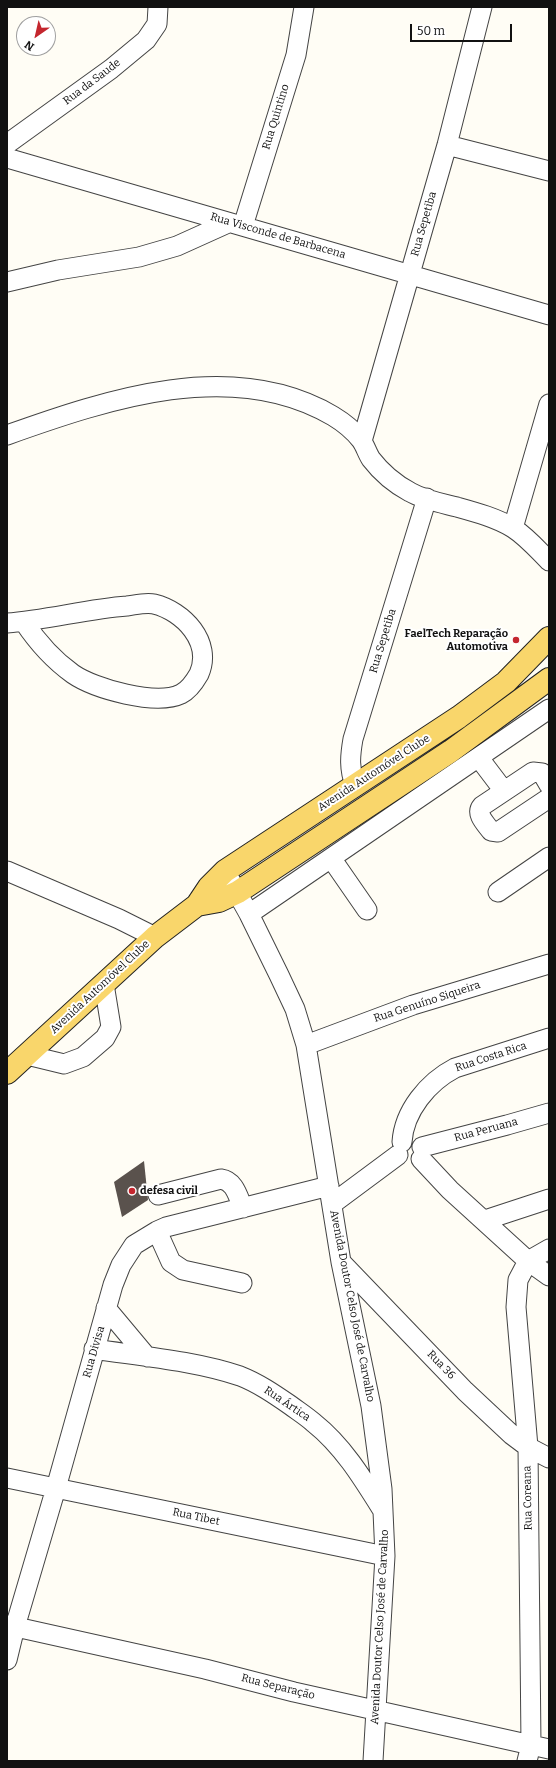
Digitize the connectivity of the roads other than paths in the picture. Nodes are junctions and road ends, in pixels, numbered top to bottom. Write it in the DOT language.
graph roads {
  1 [pos="158,7"];
  2 [pos="304,7"];
  3 [pos="482,7"];
  4 [pos="7,144"];
  5 [pos="447,145"];
  6 [pos="7,158"];
  7 [pos="549,171"];
  8 [pos="236,224"];
  9 [pos="410,274"];
  10 [pos="7,282"];
  11 [pos="549,315"];
  12 [pos="549,404"];
  13 [pos="7,435"];
  14 [pos="362,441"];
  15 [pos="427,498"];
  16 [pos="513,528"];
  17 [pos="549,561"];
  18 [pos="15,622"];
  19 [pos="549,638"];
  20 [pos="549,679"];
  21 [pos="549,709"];
  22 [pos="459,717"];
  23 [pos="471,737"];
  24 [pos="479,758"];
  25 [pos="355,785"];
  26 [pos="549,785"];
  27 [pos="504,791"];
  28 [pos="549,798"];
  29 [pos="354,815"];
  30 [pos="331,858"];
  31 [pos="549,858"];
  32 [pos="7,871"];
  33 [pos="225,871"];
  34 [pos="238,892"];
  35 [pos="498,892"];
  36 [pos="197,905"];
  37 [pos="367,910"];
  38 [pos="249,914"];
  39 [pos="155,937"];
  40 [pos="549,964"];
  41 [pos="104,984"];
  42 [pos="549,1038"];
  43 [pos="306,1045"];
  44 [pos="27,1055"];
  45 [pos="7,1074"];
  46 [pos="549,1113"];
  47 [pos="400,1149"];
  48 [pos="422,1153"];
  49 [pos="329,1186"];
  50 [pos="158,1195"];
  51 [pos="549,1199"];
  52 [pos="332,1204"];
  53 [pos="242,1208"];
  54 [pos="485,1220"];
  55 [pos="157,1230"];
  56 [pos="549,1249"];
  57 [pos="528,1261"];
  58 [pos="341,1262"];
  59 [pos="549,1276"];
  60 [pos="242,1283"];
  61 [pos="106,1308"];
  62 [pos="94,1349"];
  63 [pos="147,1357"];
  64 [pos="528,1447"];
  65 [pos="549,1458"];
  66 [pos="7,1478"];
  67 [pos="56,1488"];
  68 [pos="384,1514"];
  69 [pos="385,1556"];
  70 [pos="11,1626"];
  71 [pos="7,1660"];
  72 [pos="377,1711"];
  73 [pos="549,1749"];
  74 [pos="529,1753"];
  75 [pos="373,1761"];
  1 -- 4 [label="street, Rua da Saude"];
  2 -- 8 [label="street, Rua Quintino"];
  3 -- 5 [label="street, Rua Sepetiba"];
  5 -- 7 [label="street"];
  5 -- 9 [label="street, Rua Sepetiba"];
  6 -- 8 [label="street, Rua Visconde de Barbacena"];
  8 -- 9 [label="street, Rua Visconde de Barbacena"];
  8 -- 10 [label="street"];
  9 -- 11 [label="street, Rua Visconde de Barbacena"];
  9 -- 14 [label="street, Rua Sepetiba"];
  12 -- 16 [label="street"];
  13 -- 14 [label="street"];
  14 -- 15 [label="street"];
  15 -- 16 [label="street"];
  15 -- 25 [label="street, Rua Sepetiba"];
  16 -- 17 [label="street"];
  18 -- 18 [label="street"];
  19 -- 22 [label="main road, Avenida Automóvel Clube"];
  20 -- 23 [label="main road, Avenida Automóvel Clube"];
  21 -- 24 [label="street"];
  22 -- 23 [label="main road"];
  22 -- 25 [label="main road, Avenida Automóvel Clube"];
  23 -- 29 [label="main road, Avenida Automóvel Clube"];
  24 -- 27 [label="street"];
  24 -- 30 [label="street"];
  25 -- 29 [label="main road"];
  25 -- 33 [label="main road, Avenida Automóvel Clube"];
  26 -- 27 [label="street"];
  27 -- 28 [label="street"];
  29 -- 34 [label="main road, Avenida Automóvel Clube"];
  30 -- 37 [label="street"];
  30 -- 38 [label="street"];
  31 -- 35 [label="street"];
  32 -- 39 [label="street"];
  33 -- 34 [label="street, Avenida Doutor Celso José de Carvalho"];
  33 -- 36 [label="main road, Avenida Automóvel Clube"];
  34 -- 36 [label="main road, Avenida Automóvel Clube"];
  34 -- 38 [label="street, Avenida Doutor Celso José de Carvalho"];
  36 -- 39 [label="main road, Avenida Automóvel Clube"];
  38 -- 43 [label="street, Avenida Doutor Celso José de Carvalho"];
  39 -- 41 [label="main road, Avenida Automóvel Clube"];
  40 -- 43 [label="street, Rua Genuíno Siqueira"];
  41 -- 44 [label="main road, Avenida Automóvel Clube"];
  41 -- 44 [label="street"];
  42 -- 47 [label="street, Rua Costa Rica"];
  43 -- 49 [label="street, Avenida Doutor Celso José de Carvalho"];
  44 -- 45 [label="main road, Avenida Automóvel Clube"];
  46 -- 48 [label="street, Rua Peruana"];
  47 -- 48 [label="street"];
  47 -- 52 [label="street"];
  48 -- 54 [label="street"];
  49 -- 52 [label="street, Avenida Doutor Celso José de Carvalho"];
  49 -- 53 [label="street, Rua Divisa"];
  50 -- 53 [label="street"];
  51 -- 54 [label="street"];
  52 -- 58 [label="street, Avenida Doutor Celso José de Carvalho"];
  53 -- 55 [label="street, Rua Divisa"];
  54 -- 57 [label="street"];
  55 -- 60 [label="street"];
  55 -- 61 [label="street, Rua Divisa"];
  56 -- 57 [label="street"];
  57 -- 59 [label="street"];
  57 -- 64 [label="street, Rua Coreana"];
  58 -- 64 [label="street, Rua 36"];
  58 -- 68 [label="street, Avenida Doutor Celso José de Carvalho"];
  61 -- 62 [label="street, Rua Divisa"];
  61 -- 63 [label="street"];
  62 -- 63 [label="street, Rua Ártica"];
  62 -- 67 [label="street, Rua Divisa"];
  63 -- 68 [label="street, Rua Ártica"];
  64 -- 65 [label="street, Rua 36"];
  64 -- 74 [label="street, Rua Coreana"];
  66 -- 67 [label="street, Rua Tibet"];
  67 -- 69 [label="street, Rua Tibet"];
  67 -- 70 [label="street, Rua Divisa"];
  68 -- 69 [label="street, Avenida Doutor Celso José de Carvalho"];
  69 -- 72 [label="street, Avenida Doutor Celso José de Carvalho"];
  70 -- 71 [label="street, Rua Divisa"];
  70 -- 72 [label="street, Rua Separação"];
  72 -- 74 [label="street, Rua Separação"];
  72 -- 75 [label="street, Avenida Doutor Celso José de Carvalho"];
  73 -- 74 [label="street, Rua Separação"];
}
